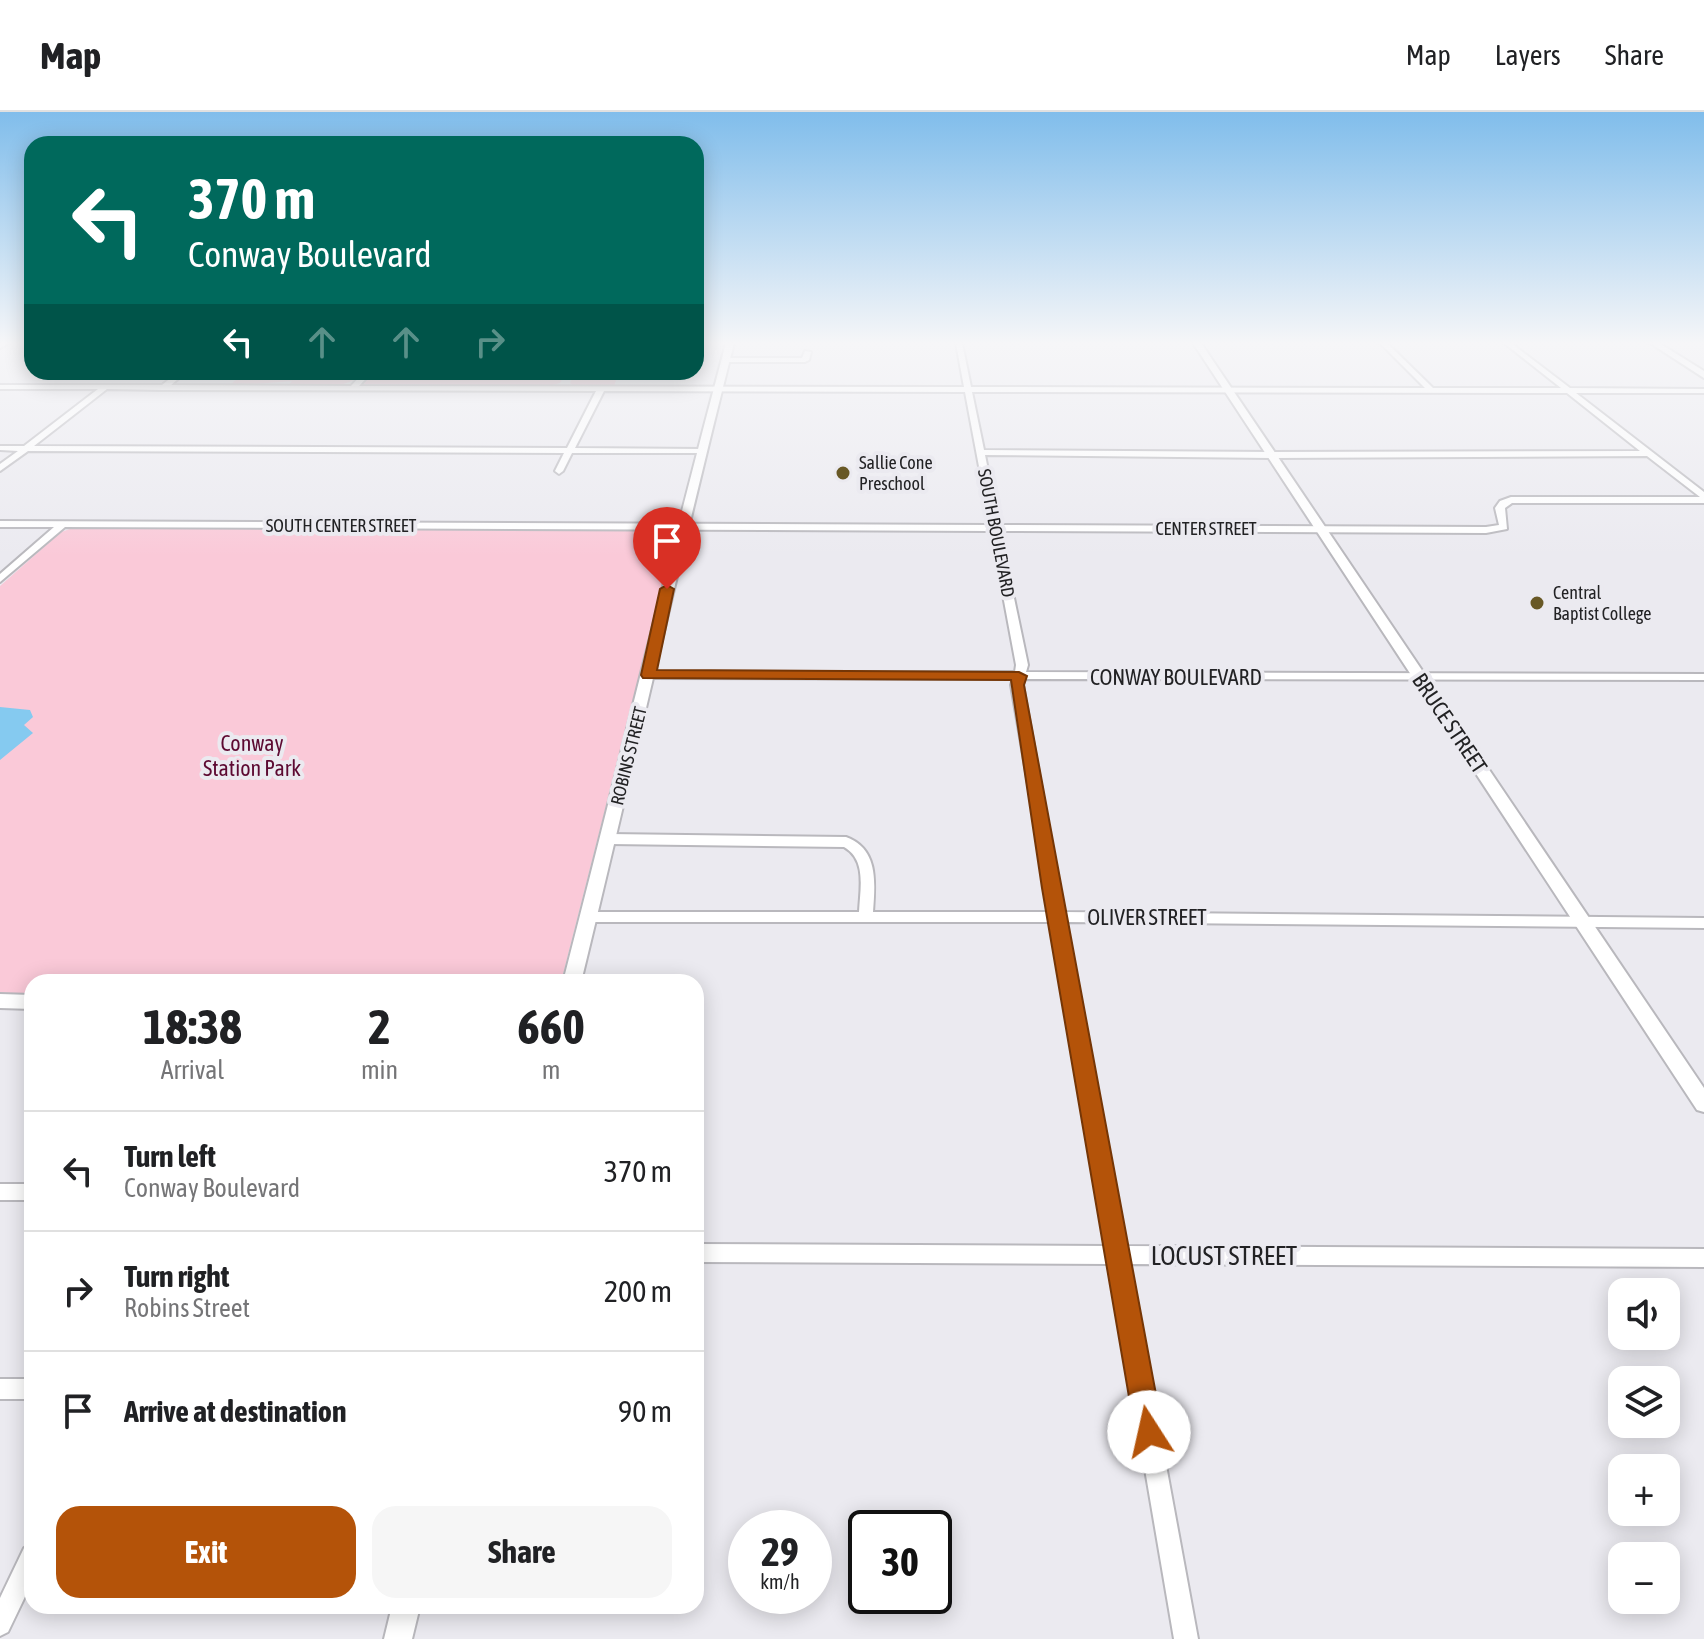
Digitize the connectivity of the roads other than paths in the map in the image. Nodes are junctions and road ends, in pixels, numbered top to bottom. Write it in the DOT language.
graph roads {
  1 [pos="70,414"];
  2 [pos="588,414"];
  3 [pos="711,414"];
  4 [pos="972,414"];
  5 [pos="1244,414"];
  6 [pos="1599,414"];
  7 [pos="0,448"];
  8 [pos="26,448"];
  9 [pos="569,451"];
  10 [pos="703,451"];
  11 [pos="980,452"];
  12 [pos="1649,453"];
  13 [pos="1272,455"];
  14 [pos="0,468"];
  15 [pos="559,471"];
  16 [pos="1704,498"];
  17 [pos="0,524"];
  18 [pos="63,524"];
  19 [pos="682,528"];
  20 [pos="995,528"];
  21 [pos="1321,529"];
  22 [pos="0,579"];
  23 [pos="649,675"];
  24 [pos="1019,676"];
  25 [pos="1704,677"];
  26 [pos="1420,678"];
  27 [pos="609,839"];
  28 [pos="590,917"];
  29 [pos="1056,917"];
  30 [pos="866,918"];
  31 [pos="1582,921"];
  32 [pos="1704,923"];
  33 [pos="574,974"];
  34 [pos="0,1001"];
  35 [pos="24,1002"];
  36 [pos="1704,1104"];
  37 [pos="0,1192"];
  38 [pos="24,1192"];
  39 [pos="704,1253"];
  40 [pos="1117,1255"];
  41 [pos="1704,1258"];
  42 [pos="0,1389"];
  43 [pos="24,1389"];
  44 [pos="24,1573"];
  45 [pos="404,1614"];
  46 [pos="0,1624"];
  47 [pos="398,1639"];
  48 [pos="1186,1639"];
  1 -- 8 [label="street"];
  2 -- 9 [label="street"];
  3 -- 10 [label="street, ROBINS STREET"];
  4 -- 11 [label="street, SOUTH BOULEVARD"];
  5 -- 13 [label="street, BRUCE STREET"];
  6 -- 12 [label="street"];
  7 -- 8 [label="street"];
  8 -- 9 [label="street"];
  8 -- 14 [label="street"];
  9 -- 10 [label="street"];
  9 -- 15 [label="street"];
  10 -- 19 [label="street, ROBINS STREET"];
  11 -- 13 [label="street"];
  11 -- 20 [label="street, SOUTH BOULEVARD"];
  12 -- 13 [label="street"];
  12 -- 16 [label="street"];
  13 -- 21 [label="street, BRUCE STREET"];
  16 -- 21 [label="street, CENTER STREET"];
  17 -- 18 [label="street, SOUTH CENTER STREET"];
  18 -- 19 [label="street, SOUTH CENTER STREET"];
  18 -- 22 [label="street"];
  19 -- 20 [label="street, CENTER STREET"];
  19 -- 23 [label="street, ROBINS STREET"];
  20 -- 21 [label="street, CENTER STREET"];
  20 -- 24 [label="street, SOUTH BOULEVARD"];
  21 -- 26 [label="street, BRUCE STREET"];
  23 -- 24 [label="street, CONWAY BOULEVARD"];
  23 -- 27 [label="street, ROBINS STREET"];
  24 -- 26 [label="street, CONWAY BOULEVARD"];
  24 -- 29 [label="street, SOUTH BOULEVARD"];
  25 -- 26 [label="street, CONWAY BOULEVARD"];
  26 -- 31 [label="street, BRUCE STREET"];
  27 -- 28 [label="street, ROBINS STREET"];
  27 -- 30 [label="street"];
  28 -- 30 [label="street, OLIVER STREET"];
  28 -- 33 [label="street, ROBINS STREET"];
  29 -- 30 [label="street, OLIVER STREET"];
  29 -- 31 [label="street, OLIVER STREET"];
  29 -- 40 [label="street, SOUTH BOULEVARD"];
  31 -- 32 [label="street, OLIVER STREET"];
  31 -- 36 [label="street, BRUCE STREET"];
  34 -- 35 [label="street"];
  37 -- 38 [label="street"];
  39 -- 40 [label="street, LOCUST STREET"];
  40 -- 41 [label="street, LOCUST STREET"];
  40 -- 48 [label="street, SOUTH BOULEVARD"];
  42 -- 43 [label="street"];
  44 -- 46 [label="street"];
  45 -- 47 [label="street"];
}
